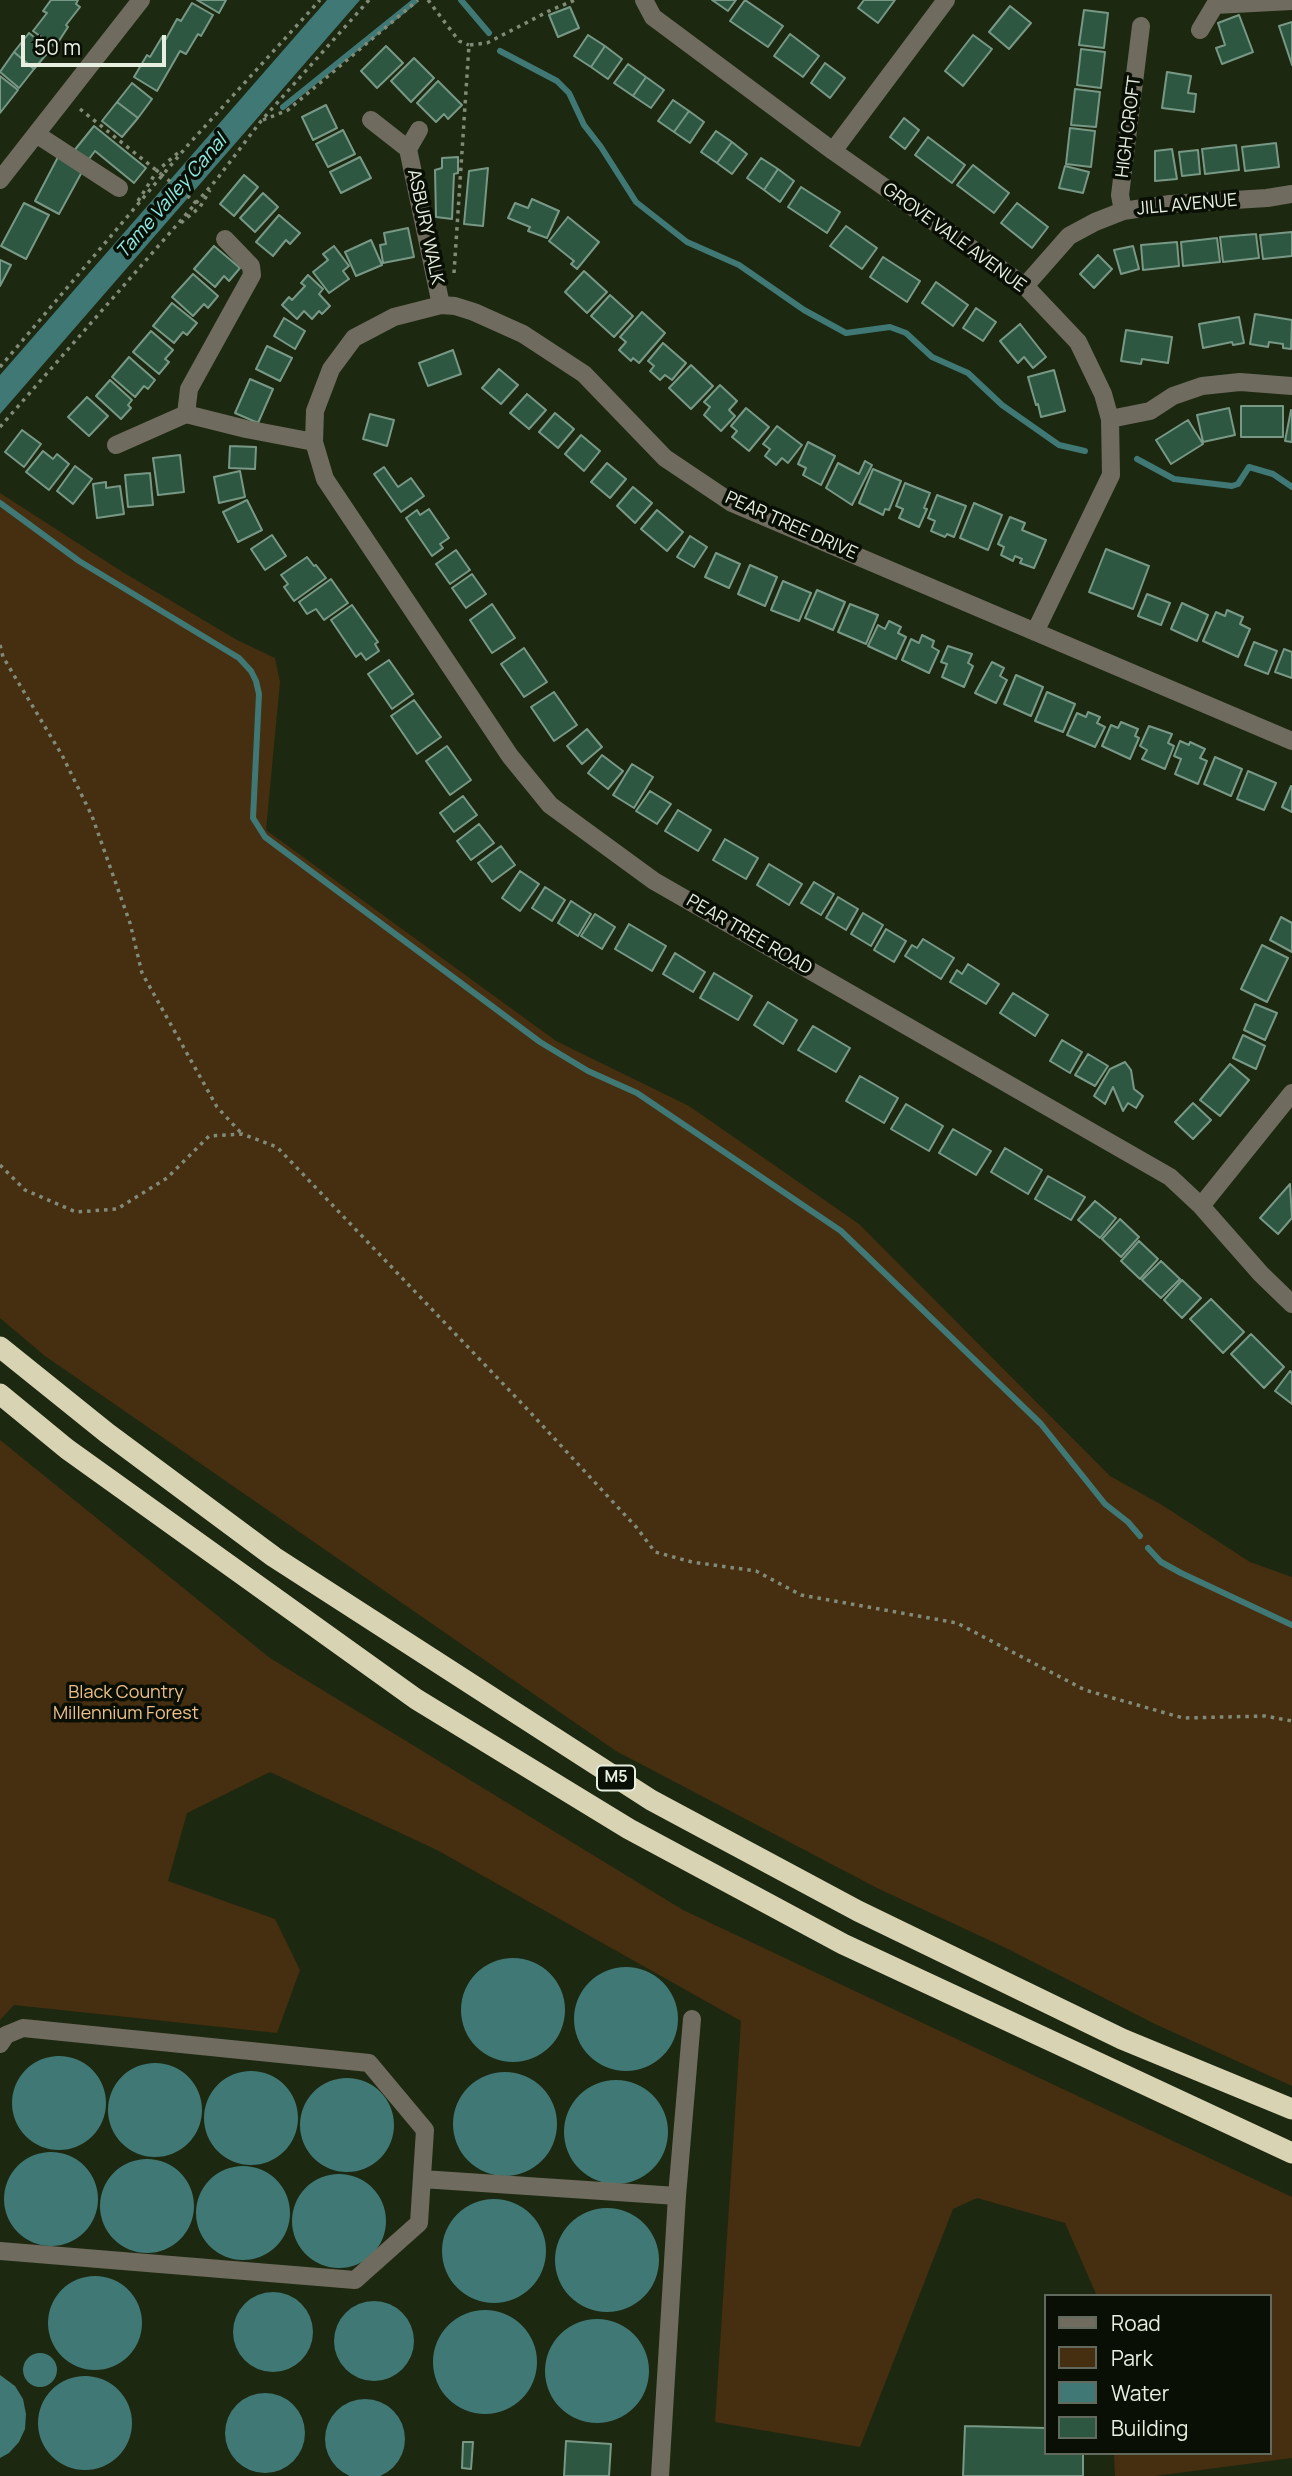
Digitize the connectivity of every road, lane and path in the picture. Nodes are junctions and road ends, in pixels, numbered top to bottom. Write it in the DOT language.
graph roads {
  1 [pos="141,0"];
  2 [pos="320,0"];
  3 [pos="369,0"];
  4 [pos="418,0"];
  5 [pos="428,0"];
  6 [pos="575,0"];
  7 [pos="644,0"];
  8 [pos="946,0"];
  9 [pos="1288,2"];
  10 [pos="1200,30"];
  11 [pos="1145,38"];
  12 [pos="469,46"];
  13 [pos="65,96"];
  14 [pos="371,120"];
  15 [pos="261,121"];
  16 [pos="419,130"];
  17 [pos="36,134"];
  18 [pos="188,145"];
  19 [pos="408,149"];
  20 [pos="833,151"];
  21 [pos="159,172"];
  22 [pos="0,180"];
  23 [pos="217,180"];
  24 [pos="119,188"];
  25 [pos="1292,194"];
  26 [pos="198,206"];
  27 [pos="1123,211"];
  28 [pos="132,212"];
  29 [pos="169,233"];
  30 [pos="225,239"];
  31 [pos="1025,286"];
  32 [pos="448,306"];
  33 [pos="0,367"];
  34 [pos="1292,386"];
  35 [pos="186,414"];
  36 [pos="1110,419"];
  37 [pos="0,427"];
  38 [pos="314,442"];
  39 [pos="116,445"];
  40 [pos="1035,632"];
  41 [pos="0,645"];
  42 [pos="1292,741"];
  43 [pos="1292,1093"];
  44 [pos="242,1134"];
  45 [pos="0,1165"];
  46 [pos="1200,1206"];
  47 [pos="1292,1304"];
  48 [pos="0,1347"];
  49 [pos="0,1394"];
  50 [pos="1292,1721"];
  51 [pos="692,2019"];
  52 [pos="0,2044"];
  53 [pos="1292,2109"];
  54 [pos="1285,2150"];
  55 [pos="422,2179"];
  56 [pos="677,2196"];
  57 [pos="0,2251"];
  58 [pos="660,2476"];
  1 -- 13 [label="street"];
  2 -- 18 [label="path"];
  3 -- 15 [label="path"];
  4 -- 15 [label="path"];
  5 -- 12 [label="path"];
  6 -- 12 [label="path"];
  7 -- 20 [label="street, GROVE VALE AVENUE"];
  8 -- 20 [label="street"];
  9 -- 10 [label="street"];
  11 -- 27 [label="street, HIGH CROFT"];
  12 -- 32 [label="path"];
  13 -- 17 [label="street"];
  13 -- 21 [label="path"];
  14 -- 19 [label="street, ASBURY WALK"];
  15 -- 23 [label="path"];
  16 -- 19 [label="street, ASBURY WALK"];
  17 -- 22 [label="street"];
  17 -- 24 [label="street"];
  18 -- 21 [label="path"];
  18 -- 28 [label="path"];
  19 -- 32 [label="street, ASBURY WALK"];
  20 -- 31 [label="street, GROVE VALE AVENUE"];
  21 -- 26 [label="path, bridge"];
  21 -- 28 [label="path"];
  23 -- 26 [label="path"];
  23 -- 29 [label="path"];
  25 -- 27 [label="street, JILL AVENUE"];
  26 -- 29 [label="path"];
  27 -- 31 [label="street, JILL AVENUE"];
  28 -- 33 [label="path"];
  29 -- 37 [label="path"];
  30 -- 35 [label="street"];
  31 -- 36 [label="street, GROVE VALE AVENUE"];
  32 -- 38 [label="street"];
  32 -- 40 [label="street, PEAR TREE DRIVE"];
  34 -- 36 [label="street"];
  35 -- 38 [label="street"];
  35 -- 39 [label="street"];
  36 -- 40 [label="street, GROVE VALE AVENUE"];
  38 -- 46 [label="street, PEAR TREE ROAD"];
  40 -- 42 [label="street, PEAR TREE DRIVE"];
  41 -- 44 [label="path"];
  43 -- 46 [label="street"];
  44 -- 45 [label="path"];
  44 -- 50 [label="path"];
  46 -- 47 [label="street, PEAR TREE ROAD"];
  48 -- 53 [label="highway, M5"];
  49 -- 54 [label="highway, M5"];
  51 -- 56 [label="street"];
  52 -- 55 [label="street"];
  55 -- 56 [label="street"];
  55 -- 57 [label="street"];
  56 -- 58 [label="street"];
}
